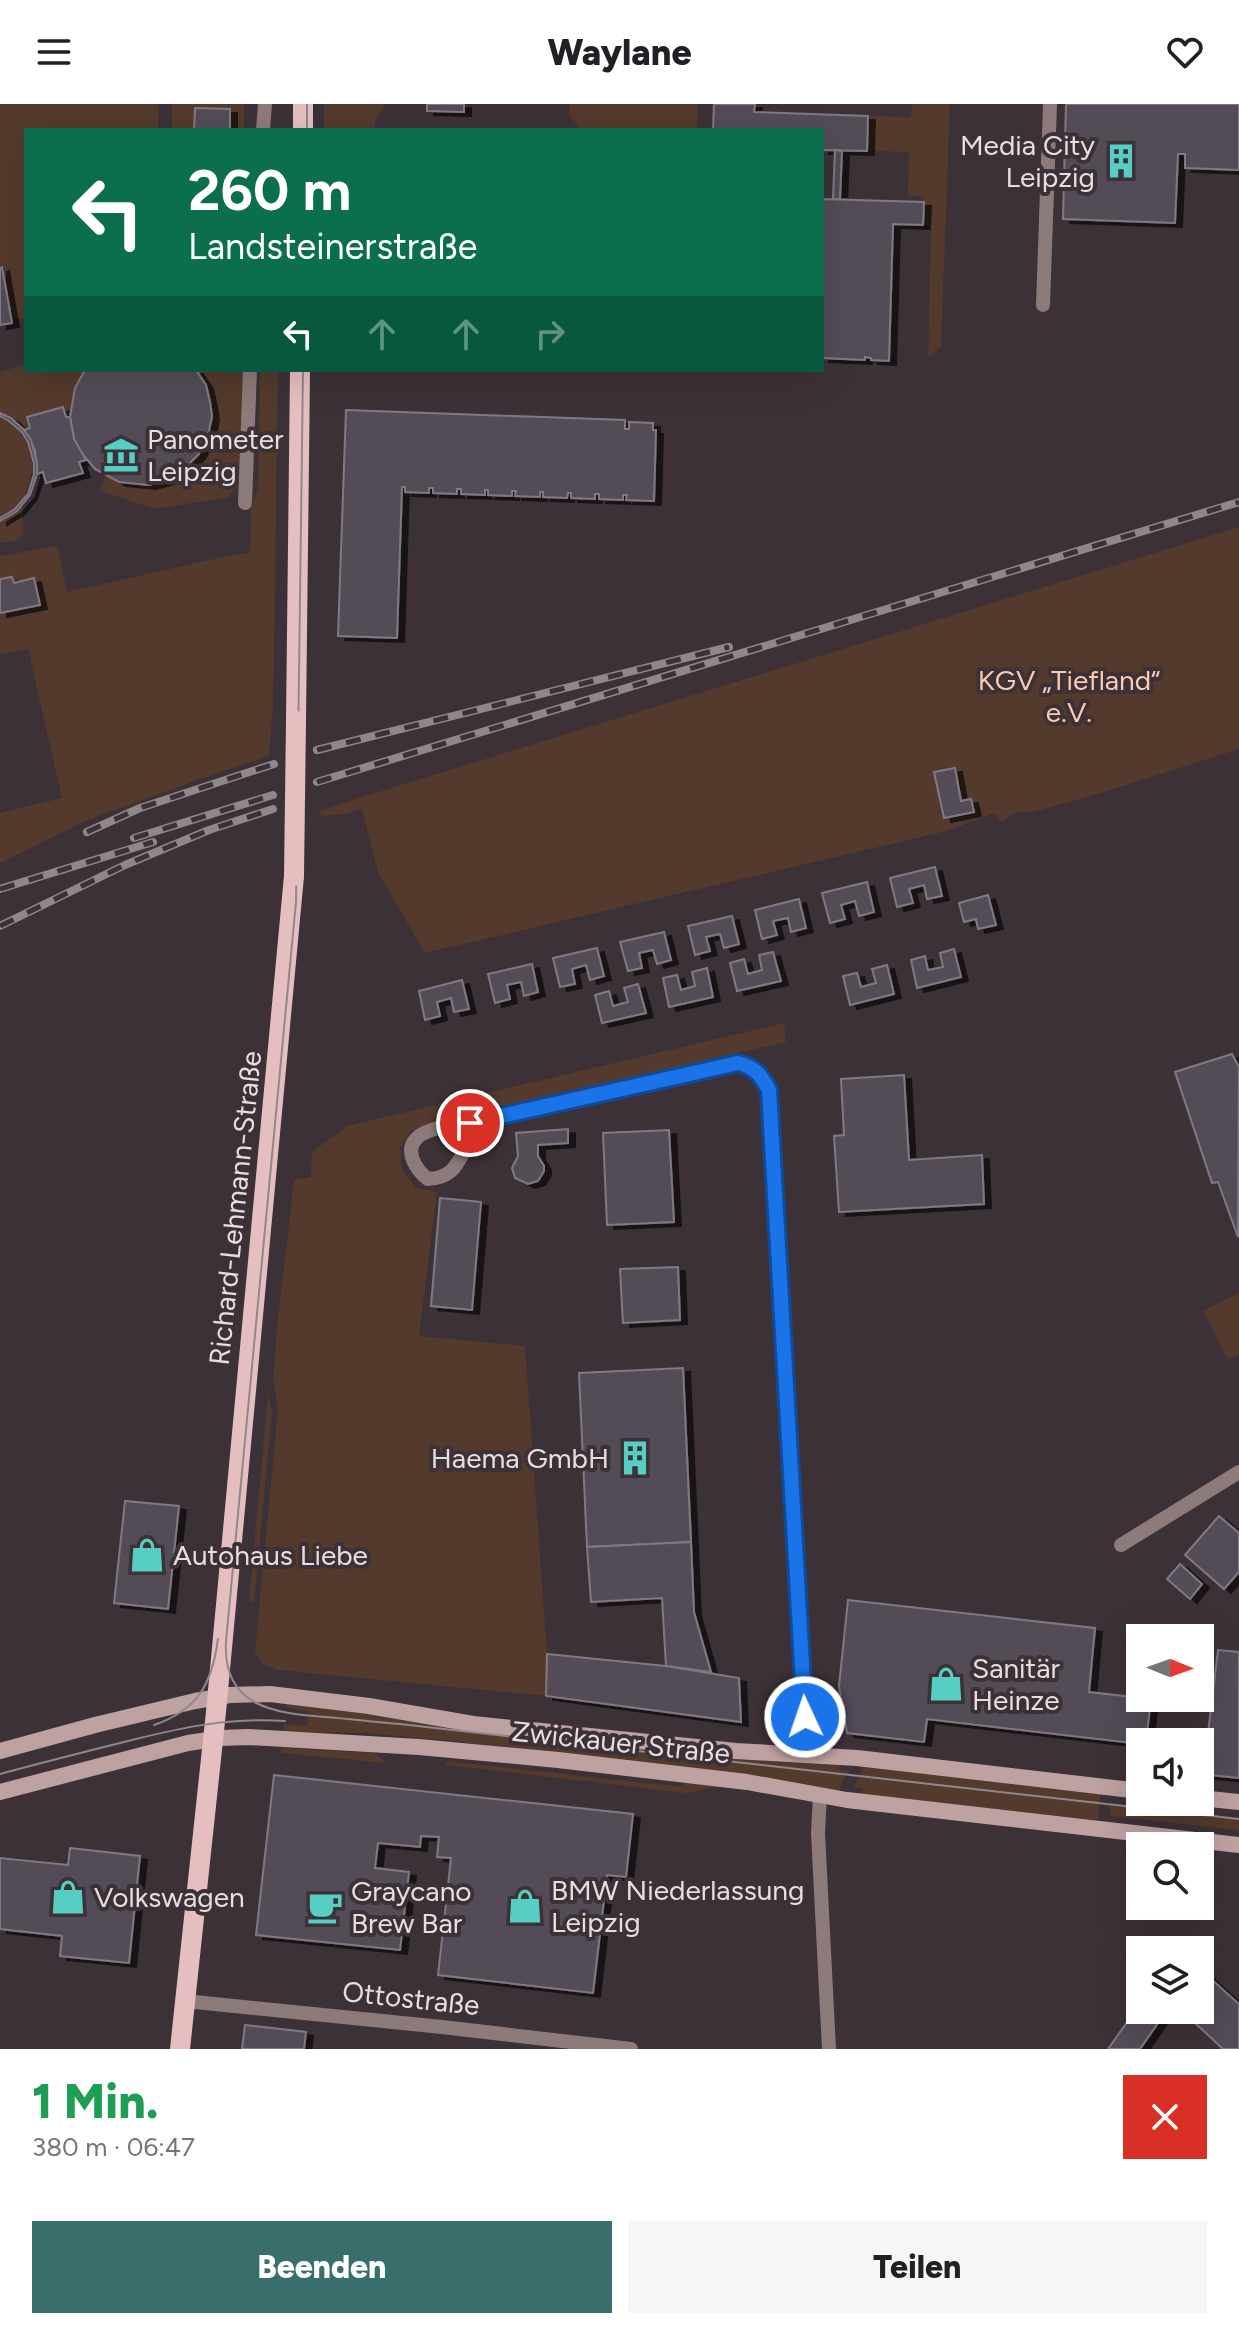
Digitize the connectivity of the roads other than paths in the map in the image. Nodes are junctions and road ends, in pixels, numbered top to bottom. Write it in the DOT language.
graph roads {
  1 [pos="265,104"];
  2 [pos="303,104"];
  3 [pos="1050,104"];
  4 [pos="263,128"];
  5 [pos="303,128"];
  6 [pos="1043,305"];
  7 [pos="250,372"];
  8 [pos="300,372"];
  9 [pos="245,503"];
  10 [pos="499,1117"];
  11 [pos="1239,1472"];
  12 [pos="1121,1545"];
  13 [pos="217,1697"];
  14 [pos="213,1739"];
  15 [pos="0,1751"];
  16 [pos="807,1756"];
  17 [pos="1126,1789"];
  18 [pos="0,1792"];
  19 [pos="820,1795"];
  20 [pos="1214,1799"];
  21 [pos="1239,1802"];
  22 [pos="1239,1845"];
  23 [pos="185,2001"];
  24 [pos="180,2049"];
  25 [pos="631,2049"];
  26 [pos="829,2049"];
  1 -- 4 [label="street"];
  2 -- 5 [label="main road"];
  3 -- 6 [label="street"];
  7 -- 9 [label="street"];
  8 -- 13 [label="main road, Richard-Lehmann-Straße, bridge"];
  10 -- 10 [label="street"];
  10 -- 16 [label="street"];
  11 -- 12 [label="street"];
  13 -- 14 [label="main road, Richard-Lehmann-Straße"];
  13 -- 15 [label="main road, Zwickauer Straße"];
  13 -- 16 [label="main road, Zwickauer Straße"];
  14 -- 18 [label="main road, Zwickauer Straße"];
  14 -- 19 [label="main road, Zwickauer Straße"];
  14 -- 23 [label="main road, Richard-Lehmann-Straße"];
  16 -- 17 [label="main road, Zwickauer Straße"];
  19 -- 22 [label="main road, Zwickauer Straße"];
  19 -- 26 [label="street"];
  20 -- 21 [label="main road"];
  23 -- 24 [label="main road, Richard-Lehmann-Straße"];
  23 -- 25 [label="street, Ottostraße"];
}
